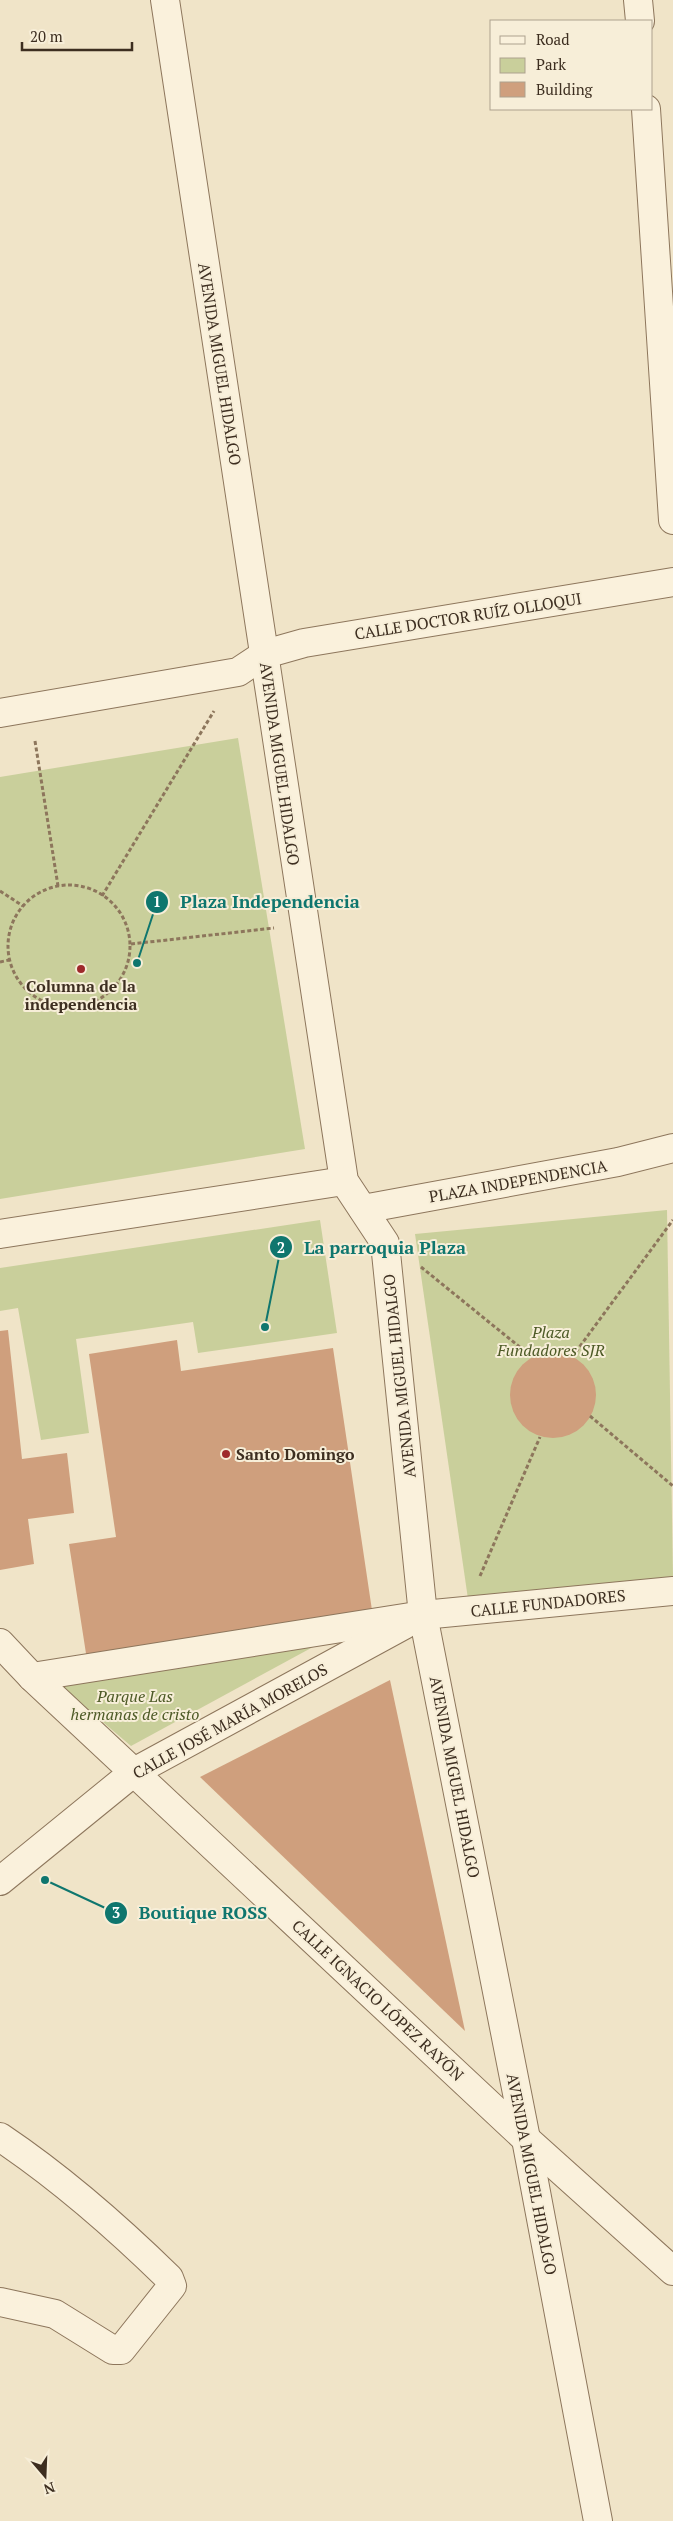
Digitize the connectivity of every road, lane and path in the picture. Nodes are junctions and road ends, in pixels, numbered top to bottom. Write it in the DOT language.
graph roads {
  1 [pos="165,0"];
  2 [pos="638,0"];
  3 [pos="640,20"];
  4 [pos="646,110"];
  5 [pos="670,432"];
  6 [pos="673,520"];
  7 [pos="673,582"];
  8 [pos="264,654"];
  9 [pos="238,672"];
  10 [pos="29,708"];
  11 [pos="0,713"];
  12 [pos="58,886"];
  13 [pos="0,891"];
  14 [pos="102,896"];
  15 [pos="23,906"];
  16 [pos="304,925"];
  17 [pos="130,944"];
  18 [pos="9,960"];
  19 [pos="0,962"];
  20 [pos="673,1148"];
  21 [pos="344,1181"];
  22 [pos="363,1209"];
  23 [pos="673,1220"];
  24 [pos="0,1234"];
  25 [pos="385,1243"];
  26 [pos="532,1357"];
  27 [pos="572,1357"];
  28 [pos="590,1416"];
  29 [pos="540,1437"];
  30 [pos="673,1486"];
  31 [pos="673,1591"];
  32 [pos="465,1611"];
  33 [pos="423,1615"];
  34 [pos="0,1643"];
  35 [pos="32,1677"];
  36 [pos="134,1772"];
  37 [pos="0,1881"];
  38 [pos="0,2137"];
  39 [pos="526,2139"];
  40 [pos="673,2272"];
  41 [pos="0,2302"];
  42 [pos="598,2521"];
  1 -- 8 [label="street, AVENIDA MIGUEL HIDALGO"];
  2 -- 3 [label="street"];
  4 -- 5 [label="street"];
  5 -- 6 [label="street"];
  7 -- 8 [label="street, CALLE DOCTOR RUÍZ OLLOQUI"];
  8 -- 9 [label="street"];
  8 -- 16 [label="street, AVENIDA MIGUEL HIDALGO"];
  9 -- 10 [label="street"];
  9 -- 14 [label="path"];
  10 -- 11 [label="street"];
  10 -- 12 [label="path"];
  12 -- 14 [label="path"];
  12 -- 15 [label="path"];
  13 -- 15 [label="path"];
  14 -- 17 [label="path"];
  15 -- 18 [label="path"];
  16 -- 17 [label="path"];
  16 -- 21 [label="street, AVENIDA MIGUEL HIDALGO"];
  17 -- 18 [label="path"];
  18 -- 19 [label="path"];
  20 -- 22 [label="street, PLAZA INDEPENDENCIA"];
  21 -- 22 [label="street, AVENIDA MIGUEL HIDALGO"];
  21 -- 24 [label="street"];
  22 -- 25 [label="street, AVENIDA MIGUEL HIDALGO"];
  23 -- 27 [label="path"];
  25 -- 26 [label="path"];
  25 -- 33 [label="street, AVENIDA MIGUEL HIDALGO"];
  28 -- 30 [label="path"];
  29 -- 32 [label="path"];
  31 -- 32 [label="street, CALLE FUNDADORES"];
  32 -- 33 [label="street, CALLE FUNDADORES"];
  33 -- 35 [label="street, CALLE FUNDADORES"];
  33 -- 36 [label="street, CALLE JOSÉ MARÍA MORELOS"];
  33 -- 39 [label="street, AVENIDA MIGUEL HIDALGO"];
  34 -- 35 [label="street, CALLE IGNACIO LÓPEZ RAYÓN"];
  35 -- 36 [label="street, CALLE IGNACIO LÓPEZ RAYÓN"];
  36 -- 37 [label="street, CALLE JOSÉ MARÍA MORELOS"];
  36 -- 39 [label="street, CALLE IGNACIO LÓPEZ RAYÓN"];
  38 -- 41 [label="street"];
  39 -- 40 [label="street, CALLE IGNACIO LÓPEZ RAYÓN"];
  39 -- 42 [label="street, AVENIDA MIGUEL HIDALGO"];
}
